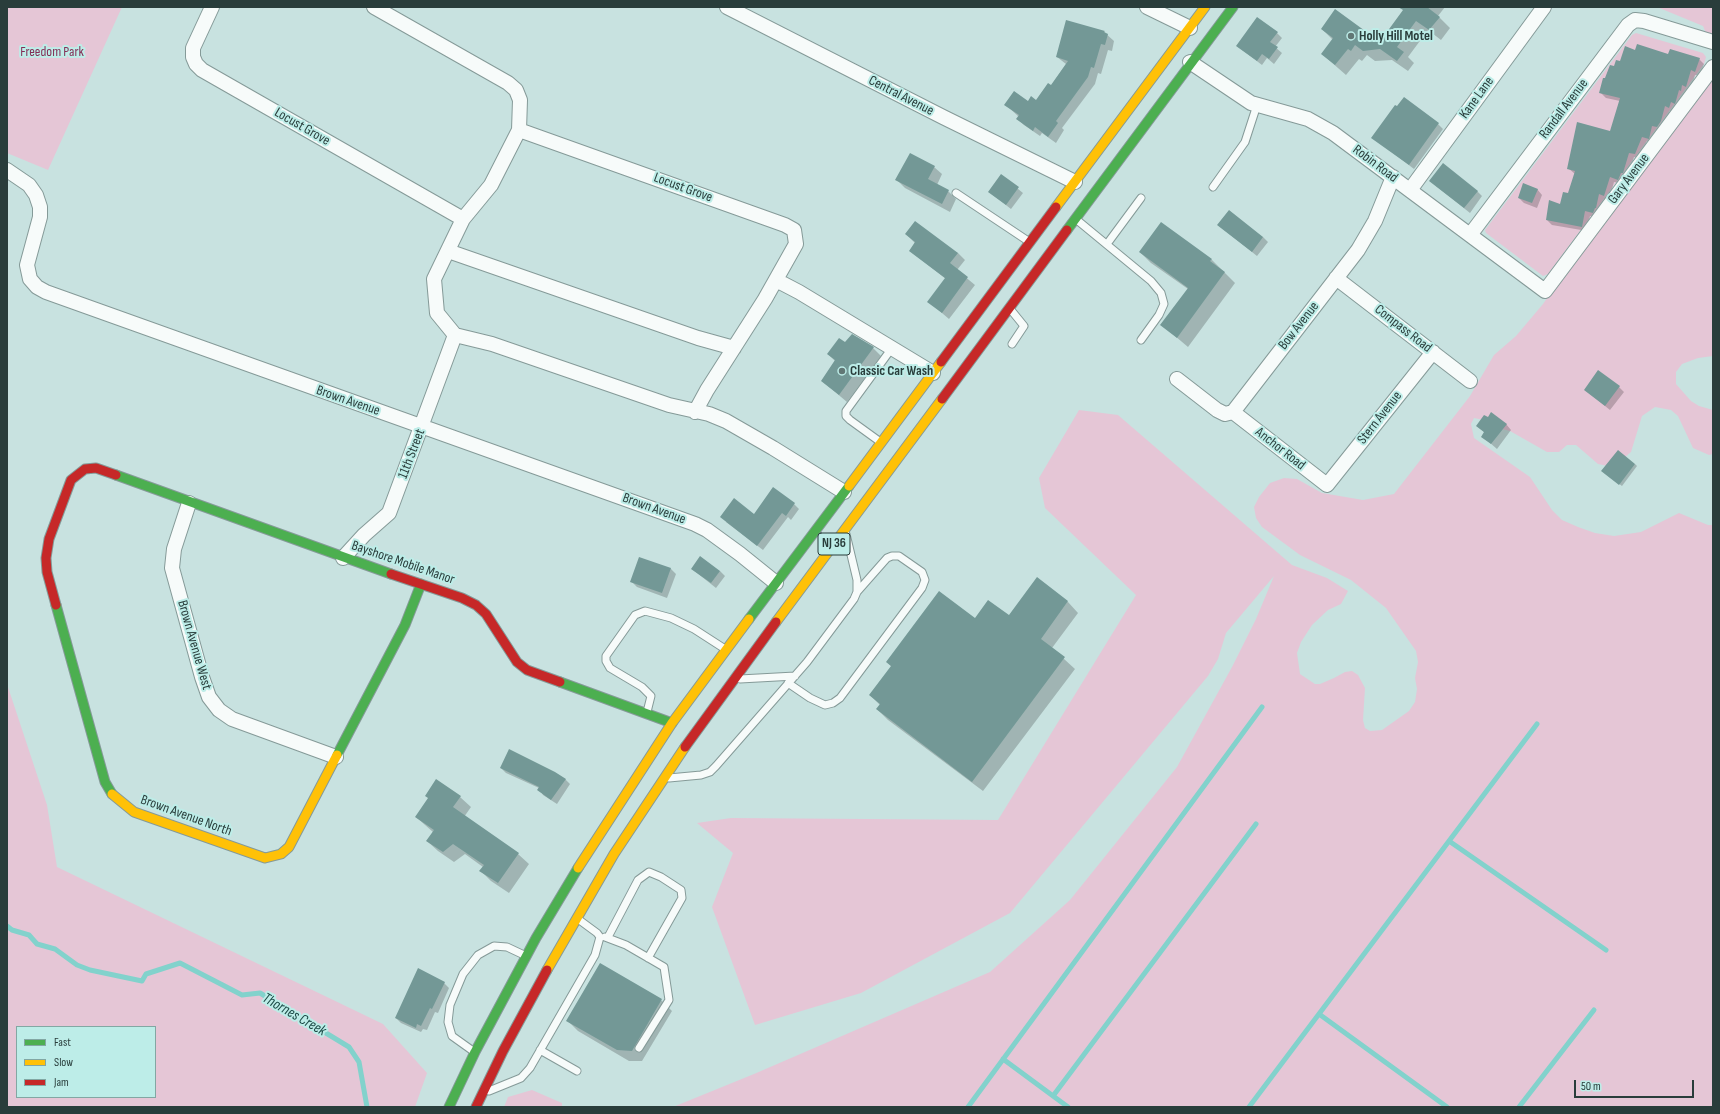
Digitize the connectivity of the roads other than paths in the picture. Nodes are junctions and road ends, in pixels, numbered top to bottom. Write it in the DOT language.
graph roads {
  1 [pos="212,7"];
  2 [pos="374,7"];
  3 [pos="728,7"];
  4 [pos="1147,7"];
  5 [pos="1205,7"];
  6 [pos="1233,7"];
  7 [pos="1544,7"];
  8 [pos="1190,28"];
  9 [pos="1713,42"];
  10 [pos="1190,62"];
  11 [pos="1713,67"];
  12 [pos="1257,105"];
  13 [pos="518,130"];
  14 [pos="7,170"];
  15 [pos="1393,177"];
  16 [pos="1075,182"];
  17 [pos="1213,187"];
  18 [pos="1410,190"];
  19 [pos="956,193"];
  20 [pos="1141,198"];
  21 [pos="463,219"];
  22 [pos="1077,220"];
  23 [pos="1470,234"];
  24 [pos="1030,242"];
  25 [pos="1107,244"];
  26 [pos="448,251"];
  27 [pos="1336,278"];
  28 [pos="776,280"];
  29 [pos="1545,291"];
  30 [pos="1010,309"];
  31 [pos="455,335"];
  32 [pos="1141,340"];
  33 [pos="1012,344"];
  34 [pos="734,348"];
  35 [pos="892,348"];
  36 [pos="1433,352"];
  37 [pos="933,373"];
  38 [pos="1177,379"];
  39 [pos="1470,380"];
  40 [pos="695,412"];
  41 [pos="1233,412"];
  42 [pos="422,427"];
  43 [pos="881,442"];
  44 [pos="96,468"];
  45 [pos="1327,485"];
  46 [pos="844,492"];
  47 [pos="189,503"];
  48 [pos="845,530"];
  49 [pos="343,558"];
  50 [pos="776,583"];
  51 [pos="421,584"];
  52 [pos="857,592"];
  53 [pos="726,650"];
  54 [pos="795,676"];
  55 [pos="734,679"];
  56 [pos="788,683"];
  57 [pos="647,712"];
  58 [pos="672,723"];
  59 [pos="336,757"];
  60 [pos="663,779"];
  61 [pos="576,918"];
  62 [pos="608,937"];
  63 [pos="599,938"];
  64 [pos="527,957"];
  65 [pos="648,958"];
  66 [pos="639,1048"];
  67 [pos="540,1050"];
  68 [pos="475,1052"];
  69 [pos="577,1071"];
  70 [pos="483,1093"];
  71 [pos="449,1107"];
  72 [pos="476,1107"];
  1 -- 21 [label="street, Locust Grove"];
  2 -- 13 [label="street"];
  3 -- 16 [label="street, Central Avenue"];
  4 -- 8 [label="street"];
  5 -- 8 [label="main road, NJ 36"];
  6 -- 10 [label="main road, NJ 36"];
  7 -- 18 [label="street, Kane Lane"];
  8 -- 16 [label="main road, NJ 36"];
  9 -- 23 [label="street, Randall Avenue"];
  10 -- 12 [label="street, Robin Road"];
  10 -- 22 [label="main road, NJ 36"];
  11 -- 29 [label="street, Gary Avenue"];
  12 -- 15 [label="street, Robin Road"];
  12 -- 17 [label="lane"];
  13 -- 21 [label="street"];
  13 -- 28 [label="street, Locust Grove"];
  14 -- 42 [label="street, Brown Avenue"];
  15 -- 18 [label="street, Robin Road"];
  15 -- 27 [label="street, Bow Avenue"];
  16 -- 24 [label="main road, NJ 36"];
  18 -- 23 [label="street, Robin Road"];
  19 -- 24 [label="lane"];
  20 -- 25 [label="lane"];
  21 -- 26 [label="street"];
  22 -- 25 [label="lane"];
  22 -- 30 [label="main road, NJ 36"];
  23 -- 29 [label="street, Robin Road"];
  24 -- 37 [label="main road, NJ 36"];
  25 -- 32 [label="lane"];
  26 -- 31 [label="street"];
  26 -- 34 [label="street"];
  27 -- 36 [label="street, Compass Road"];
  27 -- 41 [label="street, Bow Avenue"];
  28 -- 34 [label="street, Locust Grove"];
  28 -- 35 [label="street"];
  30 -- 33 [label="lane"];
  30 -- 48 [label="main road, NJ 36"];
  31 -- 40 [label="street"];
  31 -- 42 [label="street, 11th Street"];
  34 -- 40 [label="street, Locust Grove"];
  35 -- 37 [label="street"];
  35 -- 43 [label="lane"];
  36 -- 39 [label="street, Compass Road"];
  36 -- 45 [label="street, Stern Avenue"];
  37 -- 43 [label="main road, NJ 36"];
  38 -- 41 [label="street"];
  40 -- 46 [label="street"];
  41 -- 45 [label="street, Anchor Road"];
  42 -- 49 [label="street, 11th Street"];
  42 -- 50 [label="street, Brown Avenue"];
  43 -- 46 [label="main road, NJ 36"];
  44 -- 47 [label="main road, Bayshore Mobile Manor"];
  44 -- 59 [label="main road, Brown Avenue North"];
  46 -- 50 [label="main road, NJ 36"];
  47 -- 49 [label="main road, Bayshore Mobile Manor"];
  47 -- 59 [label="street, Brown Avenue West"];
  48 -- 52 [label="lane"];
  48 -- 55 [label="main road, NJ 36"];
  49 -- 51 [label="main road, Bayshore Mobile Manor"];
  50 -- 53 [label="main road, NJ 36"];
  51 -- 57 [label="main road, Bayshore Mobile Manor"];
  51 -- 59 [label="main road, Brown Avenue North"];
  52 -- 54 [label="lane"];
  52 -- 56 [label="lane"];
  53 -- 57 [label="lane"];
  53 -- 58 [label="main road, NJ 36"];
  54 -- 55 [label="lane"];
  54 -- 56 [label="lane"];
  55 -- 60 [label="main road, NJ 36"];
  56 -- 60 [label="lane"];
  57 -- 58 [label="main road, Bayshore Mobile Manor"];
  58 -- 64 [label="main road, NJ 36"];
  60 -- 61 [label="main road, NJ 36"];
  61 -- 63 [label="lane"];
  61 -- 70 [label="main road, NJ 36"];
  62 -- 63 [label="lane"];
  62 -- 65 [label="lane"];
  62 -- 65 [label="lane"];
  63 -- 67 [label="lane"];
  64 -- 68 [label="main road, NJ 36"];
  64 -- 68 [label="lane"];
  65 -- 66 [label="lane"];
  67 -- 69 [label="lane"];
  67 -- 70 [label="lane"];
  68 -- 71 [label="main road, NJ 36"];
  70 -- 72 [label="main road, NJ 36"];
}
